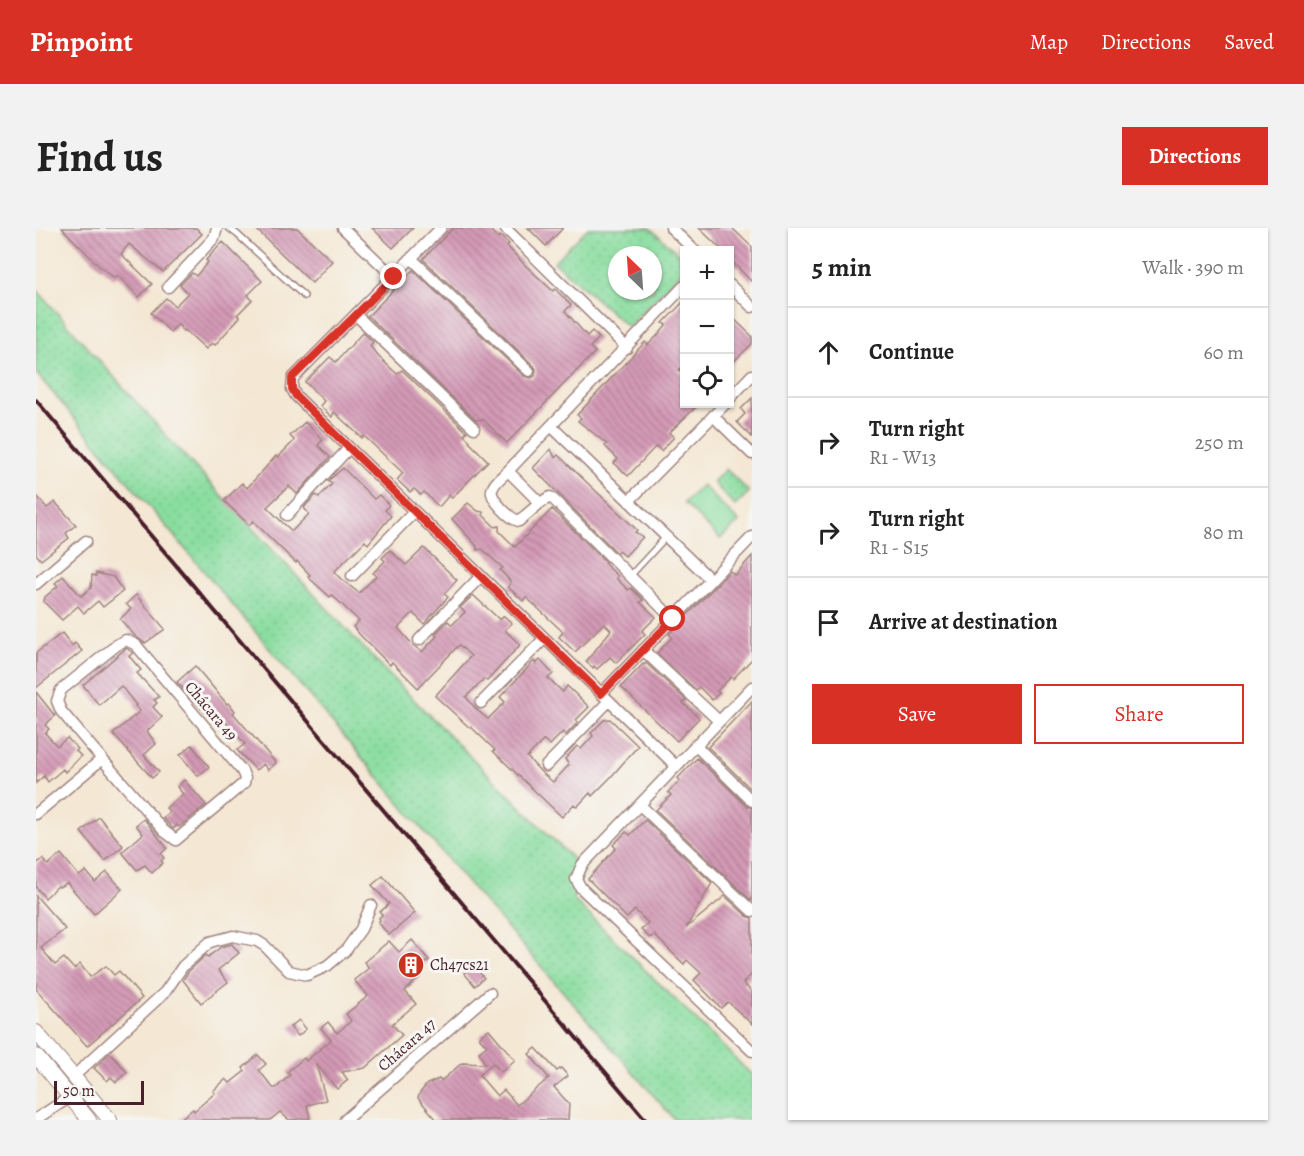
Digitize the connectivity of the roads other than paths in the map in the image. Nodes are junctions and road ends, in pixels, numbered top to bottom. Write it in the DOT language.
graph roads {
  1 [pos="217,228"];
  2 [pos="228,228"];
  3 [pos="343,228"];
  4 [pos="505,228"];
  5 [pos="671,228"];
  6 [pos="434,230"];
  7 [pos="690,246"];
  8 [pos="411,258"];
  9 [pos="394,277"];
  10 [pos="168,287"];
  11 [pos="680,290"];
  12 [pos="734,290"];
  13 [pos="304,296"];
  14 [pos="752,307"];
  15 [pos="356,315"];
  16 [pos="627,348"];
  17 [pos="529,371"];
  18 [pos="752,375"];
  19 [pos="734,393"];
  20 [pos="721,408"];
  21 [pos="713,416"];
  22 [pos="551,426"];
  23 [pos="474,428"];
  24 [pos="349,448"];
  25 [pos="752,454"];
  26 [pos="508,471"];
  27 [pos="629,501"];
  28 [pos="540,503"];
  29 [pos="414,512"];
  30 [pos="287,515"];
  31 [pos="666,537"];
  32 [pos="752,537"];
  33 [pos="86,541"];
  34 [pos="352,576"];
  35 [pos="630,576"];
  36 [pos="480,577"];
  37 [pos="711,580"];
  38 [pos="36,584"];
  39 [pos="673,619"];
  40 [pos="544,639"];
  41 [pos="419,640"];
  42 [pos="643,650"];
  43 [pos="752,687"];
  44 [pos="605,698"];
  45 [pos="481,703"];
  46 [pos="718,721"];
  47 [pos="695,745"];
  48 [pos="102,759"];
  49 [pos="546,766"];
  50 [pos="676,766"];
  51 [pos="752,801"];
  52 [pos="640,805"];
  53 [pos="36,814"];
  54 [pos="371,906"];
  55 [pos="752,911"];
  56 [pos="490,993"];
  57 [pos="36,1032"];
  58 [pos="752,1051"];
  59 [pos="36,1056"];
  60 [pos="74,1076"];
  61 [pos="86,1090"];
  62 [pos="70,1097"];
  63 [pos="101,1108"];
  64 [pos="36,1119"];
  65 [pos="89,1120"];
  66 [pos="110,1120"];
  67 [pos="345,1120"];
  1 -- 10 [label="street"];
  2 -- 13 [label="lane"];
  3 -- 9 [label="street"];
  4 -- 16 [label="street"];
  5 -- 7 [label="street"];
  6 -- 8 [label="street"];
  8 -- 9 [label="street"];
  8 -- 17 [label="street"];
  9 -- 15 [label="street"];
  11 -- 16 [label="street"];
  12 -- 14 [label="street"];
  15 -- 23 [label="street"];
  15 -- 24 [label="street"];
  16 -- 22 [label="street"];
  18 -- 19 [label="street"];
  20 -- 21 [label="street"];
  21 -- 25 [label="street"];
  21 -- 27 [label="street"];
  22 -- 26 [label="street"];
  22 -- 27 [label="street"];
  24 -- 29 [label="street"];
  24 -- 30 [label="street"];
  26 -- 28 [label="street"];
  26 -- 28 [label="street"];
  27 -- 31 [label="street"];
  28 -- 35 [label="street"];
  29 -- 34 [label="street"];
  29 -- 36 [label="street"];
  31 -- 35 [label="lane"];
  31 -- 37 [label="street"];
  32 -- 37 [label="street"];
  33 -- 38 [label="street"];
  35 -- 39 [label="street"];
  36 -- 40 [label="street"];
  36 -- 41 [label="street"];
  37 -- 39 [label="street"];
  39 -- 42 [label="street"];
  40 -- 44 [label="street"];
  40 -- 45 [label="street"];
  42 -- 44 [label="street"];
  42 -- 46 [label="street"];
  43 -- 46 [label="street"];
  44 -- 49 [label="street"];
  44 -- 50 [label="street"];
  46 -- 47 [label="street"];
  47 -- 50 [label="street"];
  47 -- 51 [label="street"];
  48 -- 48 [label="street, Chácara 49"];
  48 -- 53 [label="street"];
  50 -- 52 [label="street"];
  52 -- 55 [label="street"];
  52 -- 58 [label="street"];
  54 -- 60 [label="street"];
  56 -- 67 [label="street, Chácara 47"];
  57 -- 60 [label="main road"];
  59 -- 62 [label="main road"];
  60 -- 61 [label="main road"];
  61 -- 62 [label="main road"];
  61 -- 63 [label="main road"];
  62 -- 64 [label="street"];
  62 -- 65 [label="main road"];
  63 -- 65 [label="main road"];
  63 -- 66 [label="main road"];
}
